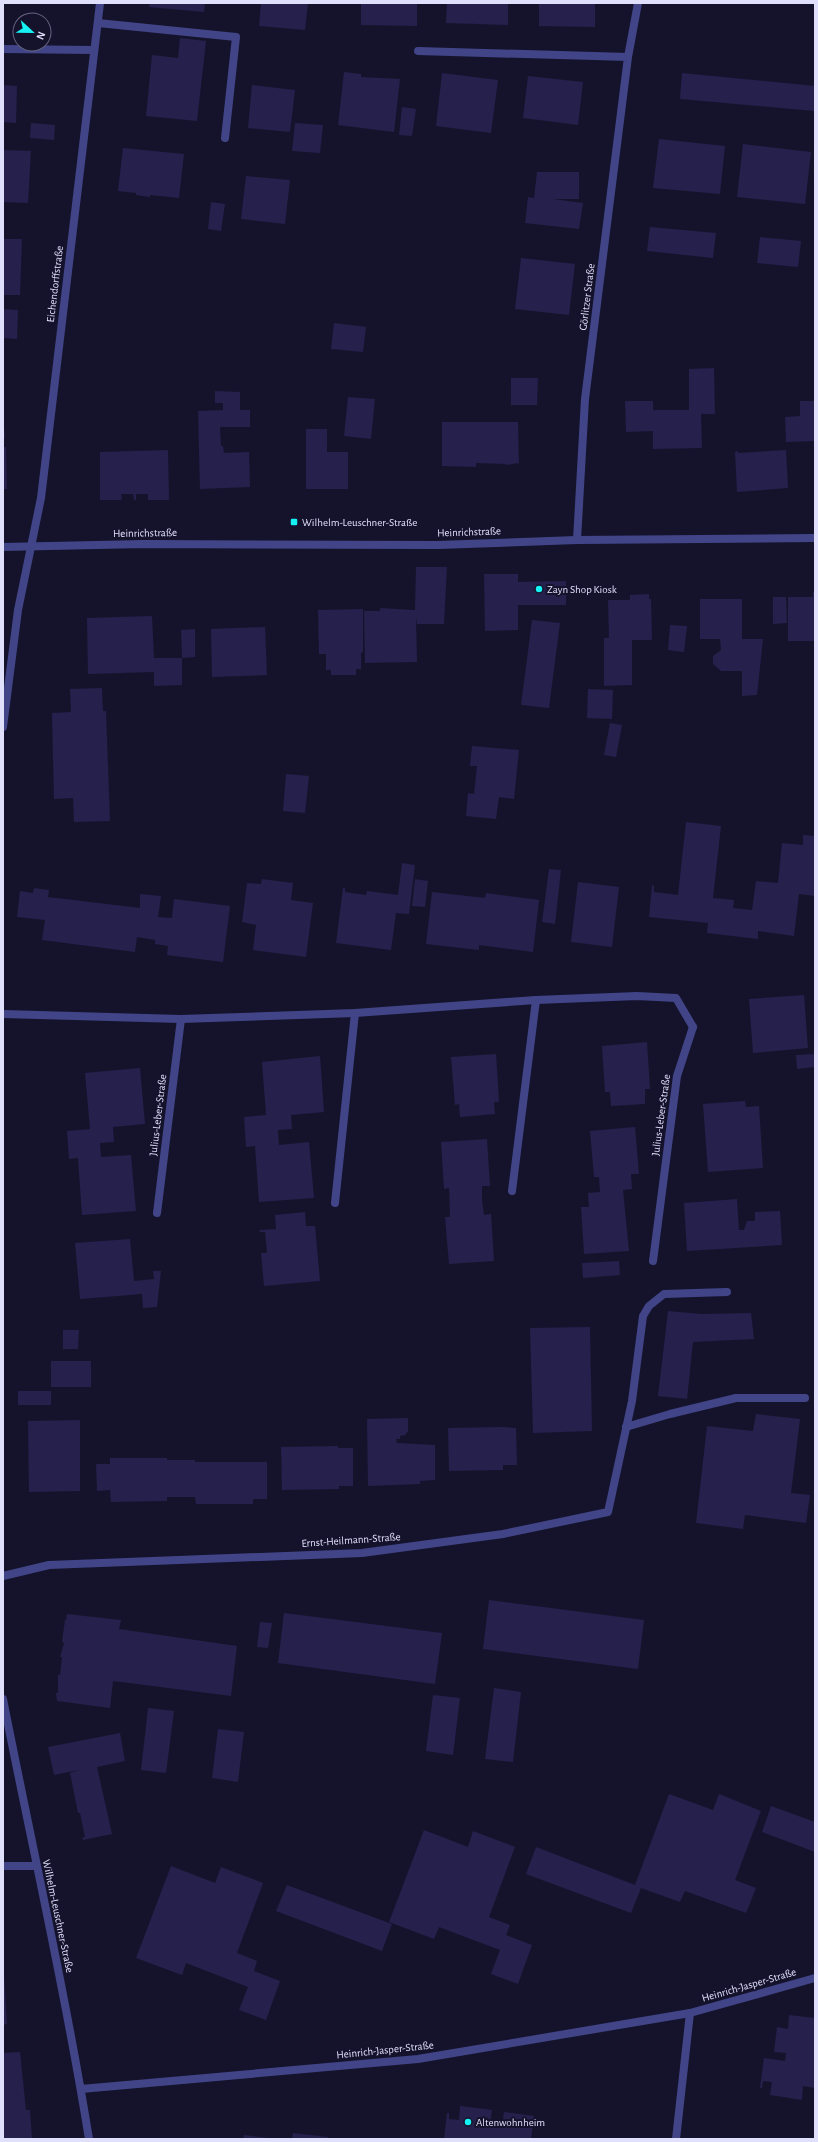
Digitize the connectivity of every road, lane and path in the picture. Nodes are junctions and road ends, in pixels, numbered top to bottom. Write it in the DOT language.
graph roads {
  1 [pos="100,3"];
  2 [pos="638,3"];
  3 [pos="98,23"];
  4 [pos="3,49"];
  5 [pos="93,50"];
  6 [pos="418,51"];
  7 [pos="628,57"];
  8 [pos="225,138"];
  9 [pos="815,538"];
  10 [pos="577,540"];
  11 [pos="3,547"];
  12 [pos="32,547"];
  13 [pos="3,727"];
  14 [pos="536,1000"];
  15 [pos="355,1012"];
  16 [pos="3,1014"];
  17 [pos="182,1019"];
  18 [pos="512,1191"];
  19 [pos="335,1203"];
  20 [pos="157,1213"];
  21 [pos="653,1261"];
  22 [pos="727,1292"];
  23 [pos="805,1398"];
  24 [pos="626,1427"];
  25 [pos="3,1576"];
  26 [pos="3,1699"];
  27 [pos="3,1866"];
  28 [pos="36,1866"];
  29 [pos="815,1978"];
  30 [pos="690,2013"];
  31 [pos="80,2089"];
  32 [pos="89,2139"];
  33 [pos="676,2139"];
  1 -- 3 [label="street, Eichendorffstraße"];
  2 -- 7 [label="street, Görlitzer Straße"];
  3 -- 5 [label="street, Eichendorffstraße"];
  3 -- 8 [label="street"];
  4 -- 5 [label="street"];
  5 -- 12 [label="street, Eichendorffstraße"];
  6 -- 7 [label="street"];
  7 -- 10 [label="street, Görlitzer Straße"];
  9 -- 10 [label="street, Heinrichstraße"];
  10 -- 12 [label="street, Heinrichstraße"];
  11 -- 12 [label="street, Heinrichstraße"];
  12 -- 13 [label="street"];
  14 -- 15 [label="street, Julius-Leber-Straße"];
  14 -- 18 [label="street"];
  14 -- 21 [label="street, Julius-Leber-Straße"];
  15 -- 17 [label="street, Julius-Leber-Straße"];
  15 -- 19 [label="street"];
  16 -- 17 [label="street, Julius-Leber-Straße"];
  17 -- 20 [label="street, Julius-Leber-Straße"];
  22 -- 24 [label="street, Ernst-Heilmann-Straße"];
  23 -- 24 [label="street"];
  24 -- 25 [label="street, Ernst-Heilmann-Straße"];
  26 -- 28 [label="street, Wilhelm-Leuschner-Straße"];
  27 -- 28 [label="street"];
  28 -- 31 [label="street, Wilhelm-Leuschner-Straße"];
  29 -- 30 [label="street, Heinrich-Jasper-Straße"];
  30 -- 31 [label="street, Heinrich-Jasper-Straße"];
  30 -- 33 [label="street, Heinrich-Jasper-Straße"];
  31 -- 32 [label="street, Wilhelm-Leuschner-Straße"];
}
